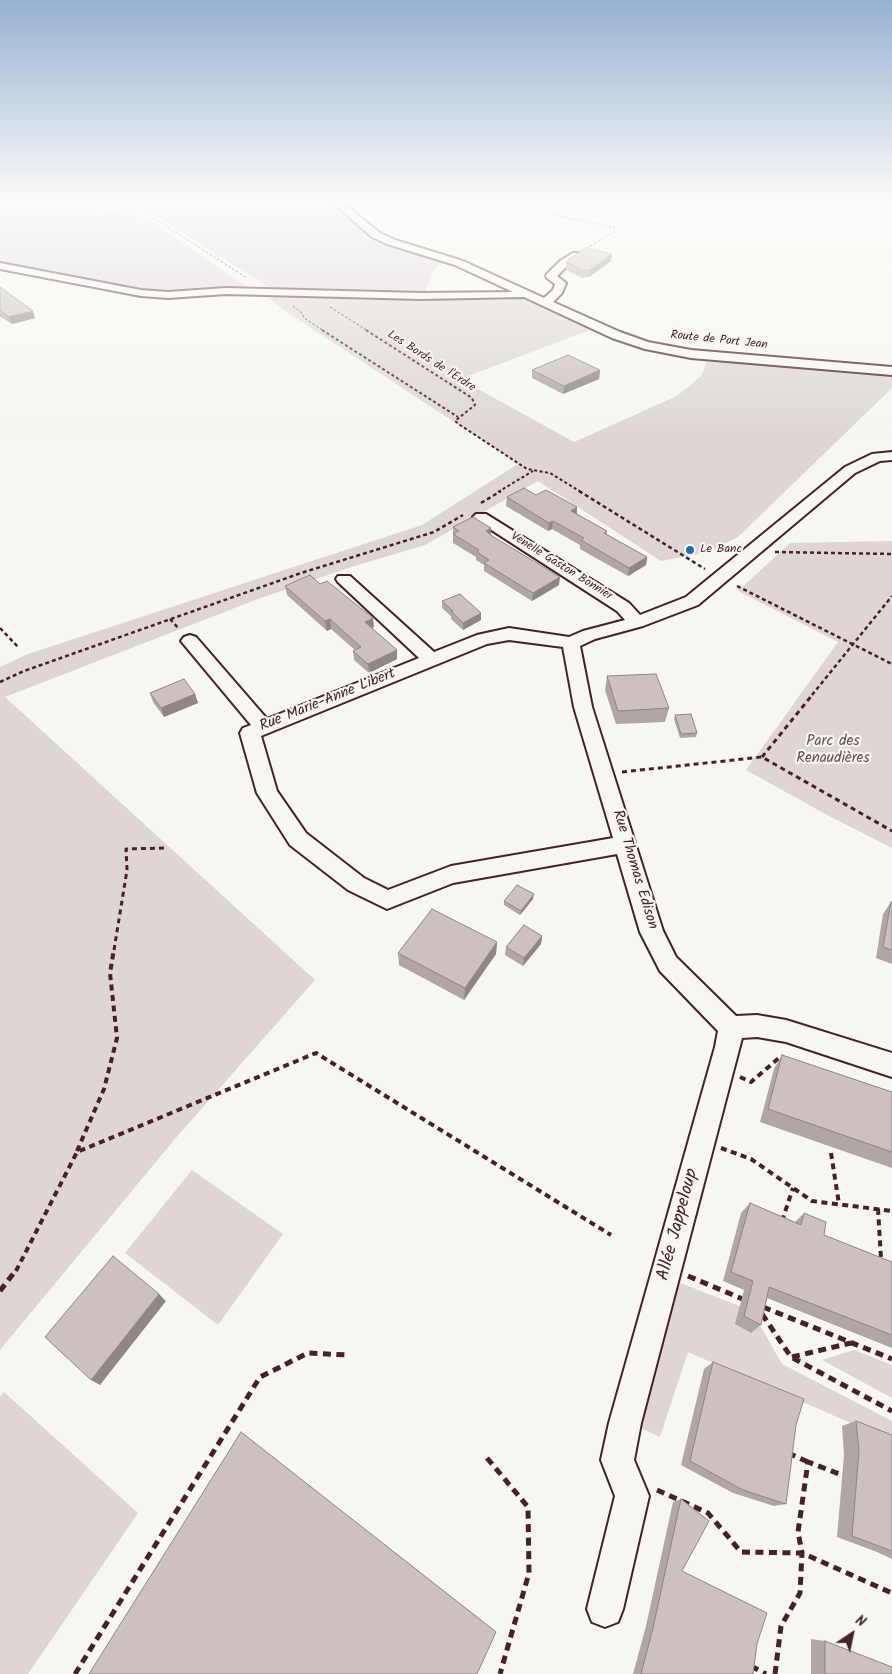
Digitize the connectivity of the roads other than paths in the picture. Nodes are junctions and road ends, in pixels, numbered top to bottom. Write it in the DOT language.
graph roads {
  1 [pos="79,281"];
  2 [pos="498,281"];
  3 [pos="558,281"];
  4 [pos="525,294"];
  5 [pos="545,303"];
  6 [pos="892,370"];
  7 [pos="885,457"];
  8 [pos="476,511"];
  9 [pos="344,579"];
  10 [pos="637,622"];
  11 [pos="190,641"];
  12 [pos="571,643"];
  13 [pos="431,659"];
  14 [pos="264,728"];
  15 [pos="626,844"];
  16 [pos="731,1027"];
  17 [pos="892,1065"];
  18 [pos="605,1609"];
  1 -- 4 [label="street"];
  2 -- 4 [label="street, Route de Port Jean"];
  3 -- 5 [label="street"];
  4 -- 5 [label="street, Route de Port Jean"];
  5 -- 6 [label="street, Route de Port Jean"];
  7 -- 10 [label="street"];
  8 -- 10 [label="street, Venelle Gaston Bonnier"];
  9 -- 13 [label="street"];
  10 -- 12 [label="street"];
  11 -- 14 [label="street"];
  12 -- 13 [label="street, Rue Marie-Anne Libert"];
  12 -- 15 [label="street, Rue Thomas Edison"];
  13 -- 14 [label="street, Rue Marie-Anne Libert"];
  14 -- 15 [label="street, Rue Marie-Anne Libert"];
  15 -- 16 [label="street, Rue Thomas Edison"];
  16 -- 17 [label="street"];
  16 -- 18 [label="street, Allée Jappeloup"];
}
